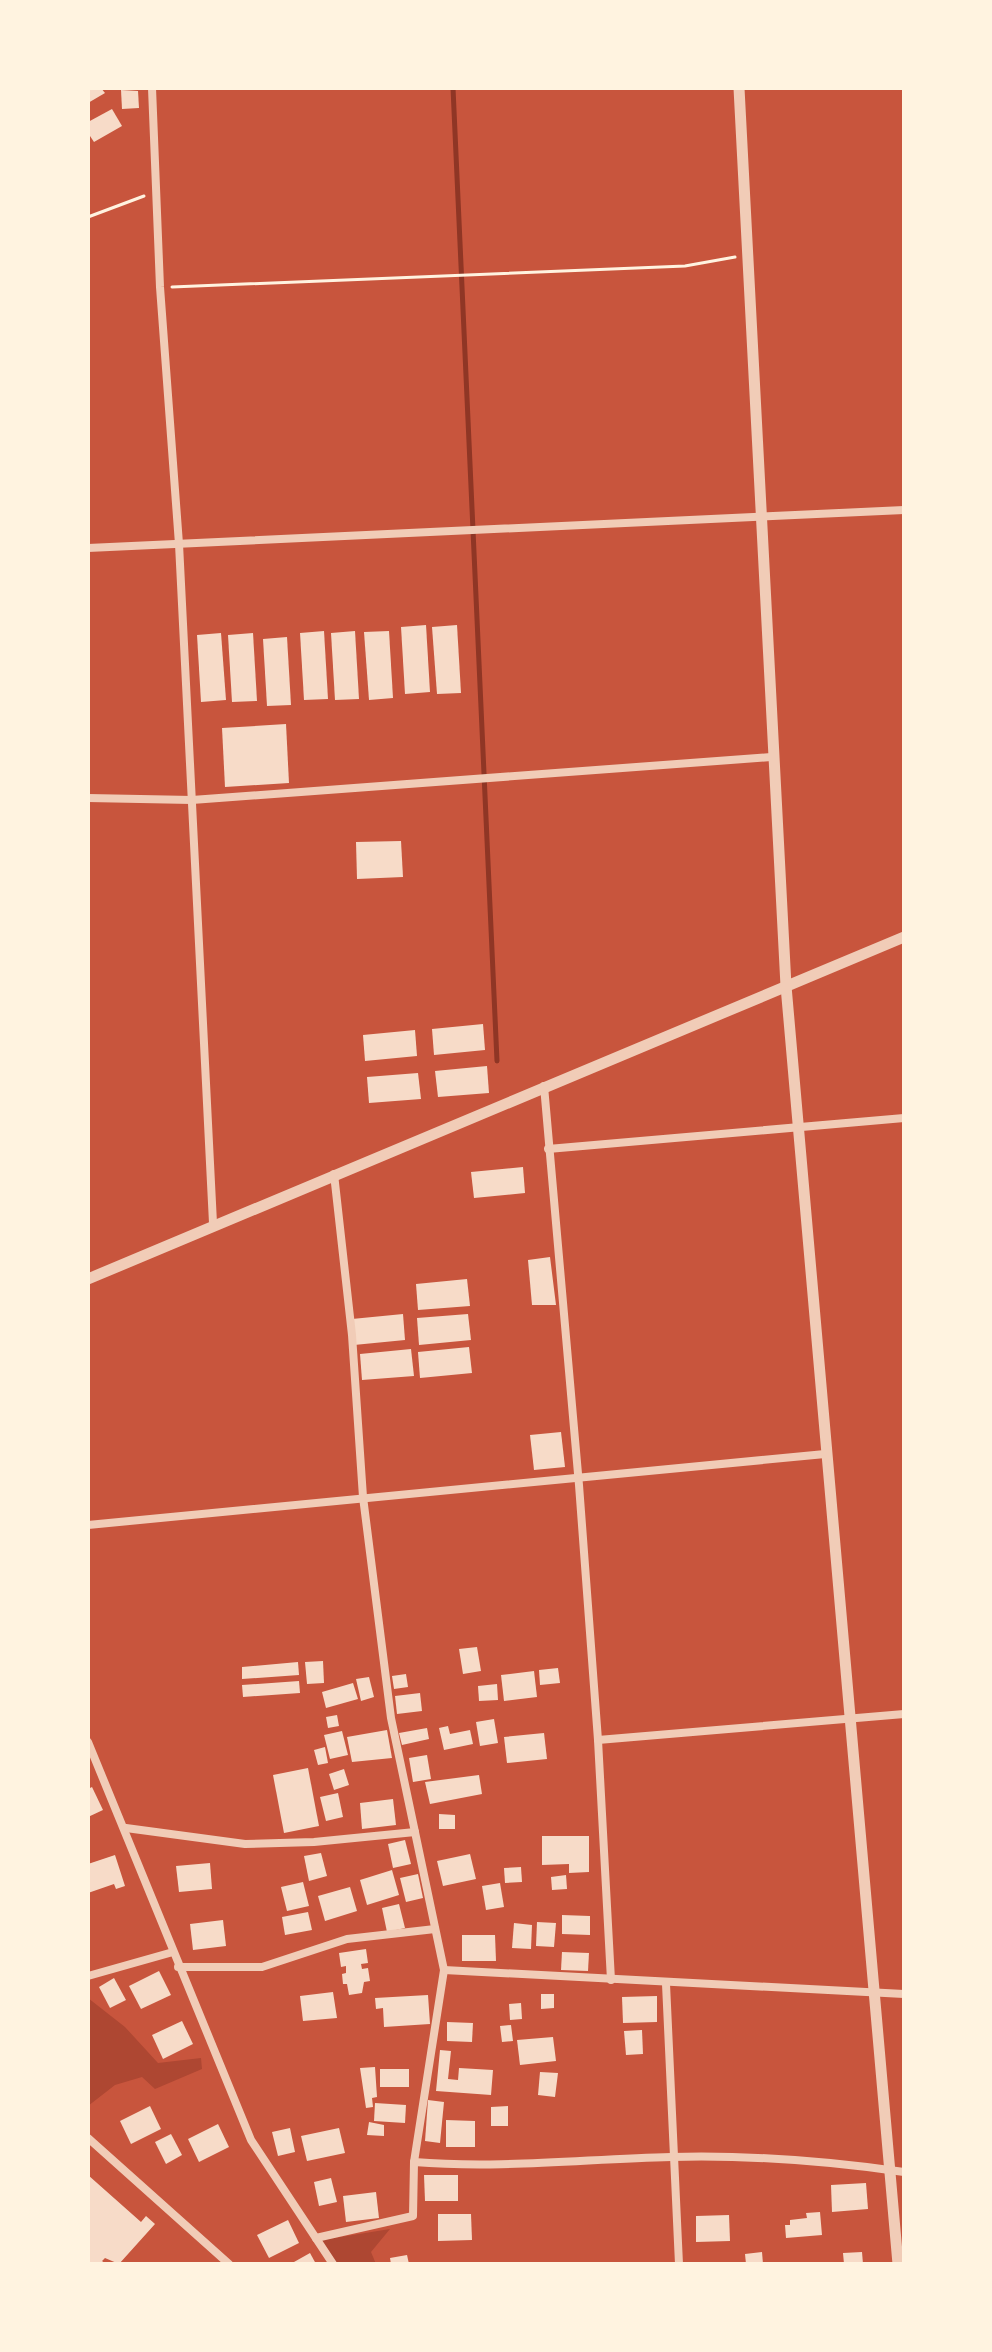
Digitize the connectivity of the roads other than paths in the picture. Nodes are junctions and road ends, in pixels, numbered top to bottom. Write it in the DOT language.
graph roads {
  1 [pos="152,88"];
  2 [pos="739,88"];
  3 [pos="904,510"];
  4 [pos="761,516"];
  5 [pos="179,544"];
  6 [pos="88,548"];
  7 [pos="771,757"];
  8 [pos="88,798"];
  9 [pos="192,800"];
  10 [pos="904,937"];
  11 [pos="786,986"];
  12 [pos="544,1086"];
  13 [pos="904,1118"];
  14 [pos="799,1127"];
  15 [pos="548,1149"];
  16 [pos="334,1174"];
  17 [pos="213,1223"];
  18 [pos="88,1279"];
  19 [pos="825,1454"];
  20 [pos="579,1478"];
  21 [pos="363,1497"];
  22 [pos="88,1525"];
  23 [pos="904,1714"];
  24 [pos="849,1717"];
  25 [pos="598,1740"];
  26 [pos="88,1742"];
  27 [pos="126,1828"];
  28 [pos="415,1832"];
  29 [pos="435,1929"];
  30 [pos="173,1952"];
  31 [pos="178,1967"];
  32 [pos="444,1970"];
  33 [pos="88,1976"];
  34 [pos="611,1980"];
  35 [pos="666,1984"];
  36 [pos="876,1993"];
  37 [pos="904,1994"];
  38 [pos="88,2138"];
  39 [pos="674,2157"];
  40 [pos="414,2162"];
  41 [pos="890,2170"];
  42 [pos="904,2172"];
  43 [pos="316,2238"];
  44 [pos="229,2264"];
  45 [pos="333,2264"];
  46 [pos="679,2264"];
  47 [pos="898,2264"];
  1 -- 5 [label="street"];
  2 -- 4 [label="street"];
  3 -- 4 [label="street"];
  4 -- 5 [label="street"];
  4 -- 7 [label="street"];
  5 -- 6 [label="street"];
  5 -- 9 [label="street"];
  7 -- 9 [label="street"];
  7 -- 11 [label="street"];
  8 -- 9 [label="street"];
  9 -- 17 [label="street"];
  10 -- 11 [label="street"];
  11 -- 12 [label="street"];
  11 -- 14 [label="street"];
  12 -- 15 [label="street"];
  12 -- 16 [label="street"];
  13 -- 14 [label="street"];
  14 -- 15 [label="street"];
  14 -- 19 [label="street"];
  15 -- 20 [label="street"];
  16 -- 17 [label="street"];
  16 -- 21 [label="street"];
  17 -- 18 [label="street"];
  19 -- 20 [label="street"];
  19 -- 24 [label="street"];
  20 -- 21 [label="street"];
  20 -- 25 [label="street"];
  21 -- 22 [label="street"];
  21 -- 28 [label="street"];
  23 -- 24 [label="street"];
  24 -- 25 [label="street"];
  24 -- 36 [label="street"];
  25 -- 34 [label="street"];
  26 -- 27 [label="street"];
  27 -- 28 [label="street"];
  27 -- 30 [label="street"];
  28 -- 29 [label="street"];
  29 -- 31 [label="street"];
  29 -- 32 [label="street"];
  30 -- 31 [label="street"];
  30 -- 33 [label="street"];
  31 -- 43 [label="street"];
  32 -- 34 [label="street"];
  32 -- 40 [label="street"];
  34 -- 35 [label="street"];
  35 -- 36 [label="street"];
  35 -- 39 [label="street"];
  36 -- 37 [label="street"];
  36 -- 41 [label="street"];
  38 -- 44 [label="street"];
  39 -- 40 [label="street"];
  39 -- 41 [label="street"];
  39 -- 46 [label="street"];
  40 -- 43 [label="street"];
  41 -- 42 [label="street"];
  41 -- 47 [label="street"];
  43 -- 45 [label="street"];
}
